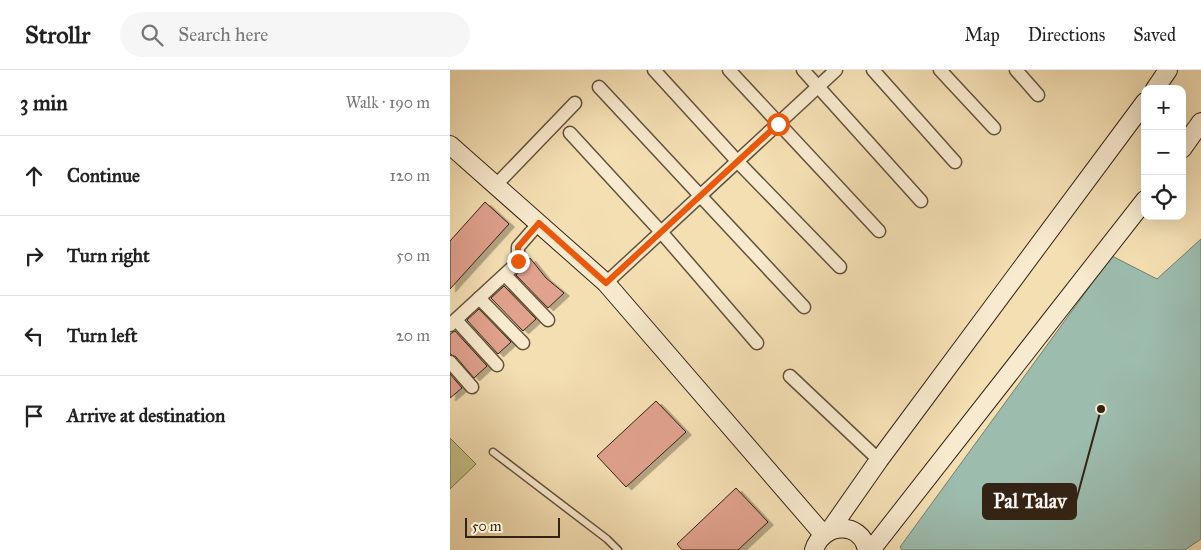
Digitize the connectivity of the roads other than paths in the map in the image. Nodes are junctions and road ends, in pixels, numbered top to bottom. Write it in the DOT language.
graph roads {
  1 [pos="654,70"];
  2 [pos="729,70"];
  3 [pos="803,70"];
  4 [pos="836,70"];
  5 [pos="873,70"];
  6 [pos="940,70"];
  7 [pos="1016,70"];
  8 [pos="1168,70"];
  9 [pos="1157,85"];
  10 [pos="600,87"];
  11 [pos="818,87"];
  12 [pos="1038,95"];
  13 [pos="575,103"];
  14 [pos="1141,107"];
  15 [pos="1201,122"];
  16 [pos="778,124"];
  17 [pos="994,128"];
  18 [pos="570,133"];
  19 [pos="1186,143"];
  20 [pos="450,145"];
  21 [pos="738,162"];
  22 [pos="955,162"];
  23 [pos="496,186"];
  24 [pos="702,195"];
  25 [pos="921,201"];
  26 [pos="1141,205"];
  27 [pos="539,223"];
  28 [pos="879,231"];
  29 [pos="662,233"];
  30 [pos="840,267"];
  31 [pos="505,275"];
  32 [pos="606,283"];
  33 [pos="480,298"];
  34 [pos="804,307"];
  35 [pos="548,320"];
  36 [pos="453,322"];
  37 [pos="523,343"];
  38 [pos="757,343"];
  39 [pos="450,362"];
  40 [pos="497,365"];
  41 [pos="790,376"];
  42 [pos="472,387"];
  43 [pos="494,452"];
  44 [pos="879,460"];
  45 [pos="827,532"];
  46 [pos="618,550"];
  47 [pos="814,550"];
  48 [pos="867,550"];
  49 [pos="871,550"];
  1 -- 21 [label="street"];
  2 -- 16 [label="street"];
  3 -- 11 [label="street"];
  4 -- 11 [label="street"];
  5 -- 22 [label="street"];
  6 -- 17 [label="street"];
  7 -- 12 [label="street"];
  8 -- 9 [label="street"];
  10 -- 24 [label="street"];
  11 -- 16 [label="street"];
  11 -- 25 [label="street"];
  13 -- 23 [label="street"];
  14 -- 44 [label="street"];
  15 -- 19 [label="street"];
  16 -- 21 [label="street"];
  16 -- 28 [label="street"];
  18 -- 29 [label="street"];
  20 -- 23 [label="street"];
  21 -- 24 [label="street"];
  21 -- 30 [label="street"];
  23 -- 27 [label="street"];
  24 -- 29 [label="street"];
  24 -- 34 [label="street"];
  26 -- 49 [label="street"];
  27 -- 31 [label="street"];
  27 -- 32 [label="street"];
  29 -- 32 [label="street"];
  29 -- 38 [label="street"];
  31 -- 33 [label="street"];
  31 -- 35 [label="street"];
  32 -- 45 [label="street"];
  33 -- 36 [label="street"];
  33 -- 37 [label="street"];
  36 -- 40 [label="street"];
  39 -- 42 [label="street"];
  41 -- 44 [label="street"];
  43 -- 46 [label="lane"];
  44 -- 45 [label="street"];
  45 -- 47 [label="street"];
  45 -- 48 [label="street"];
}
